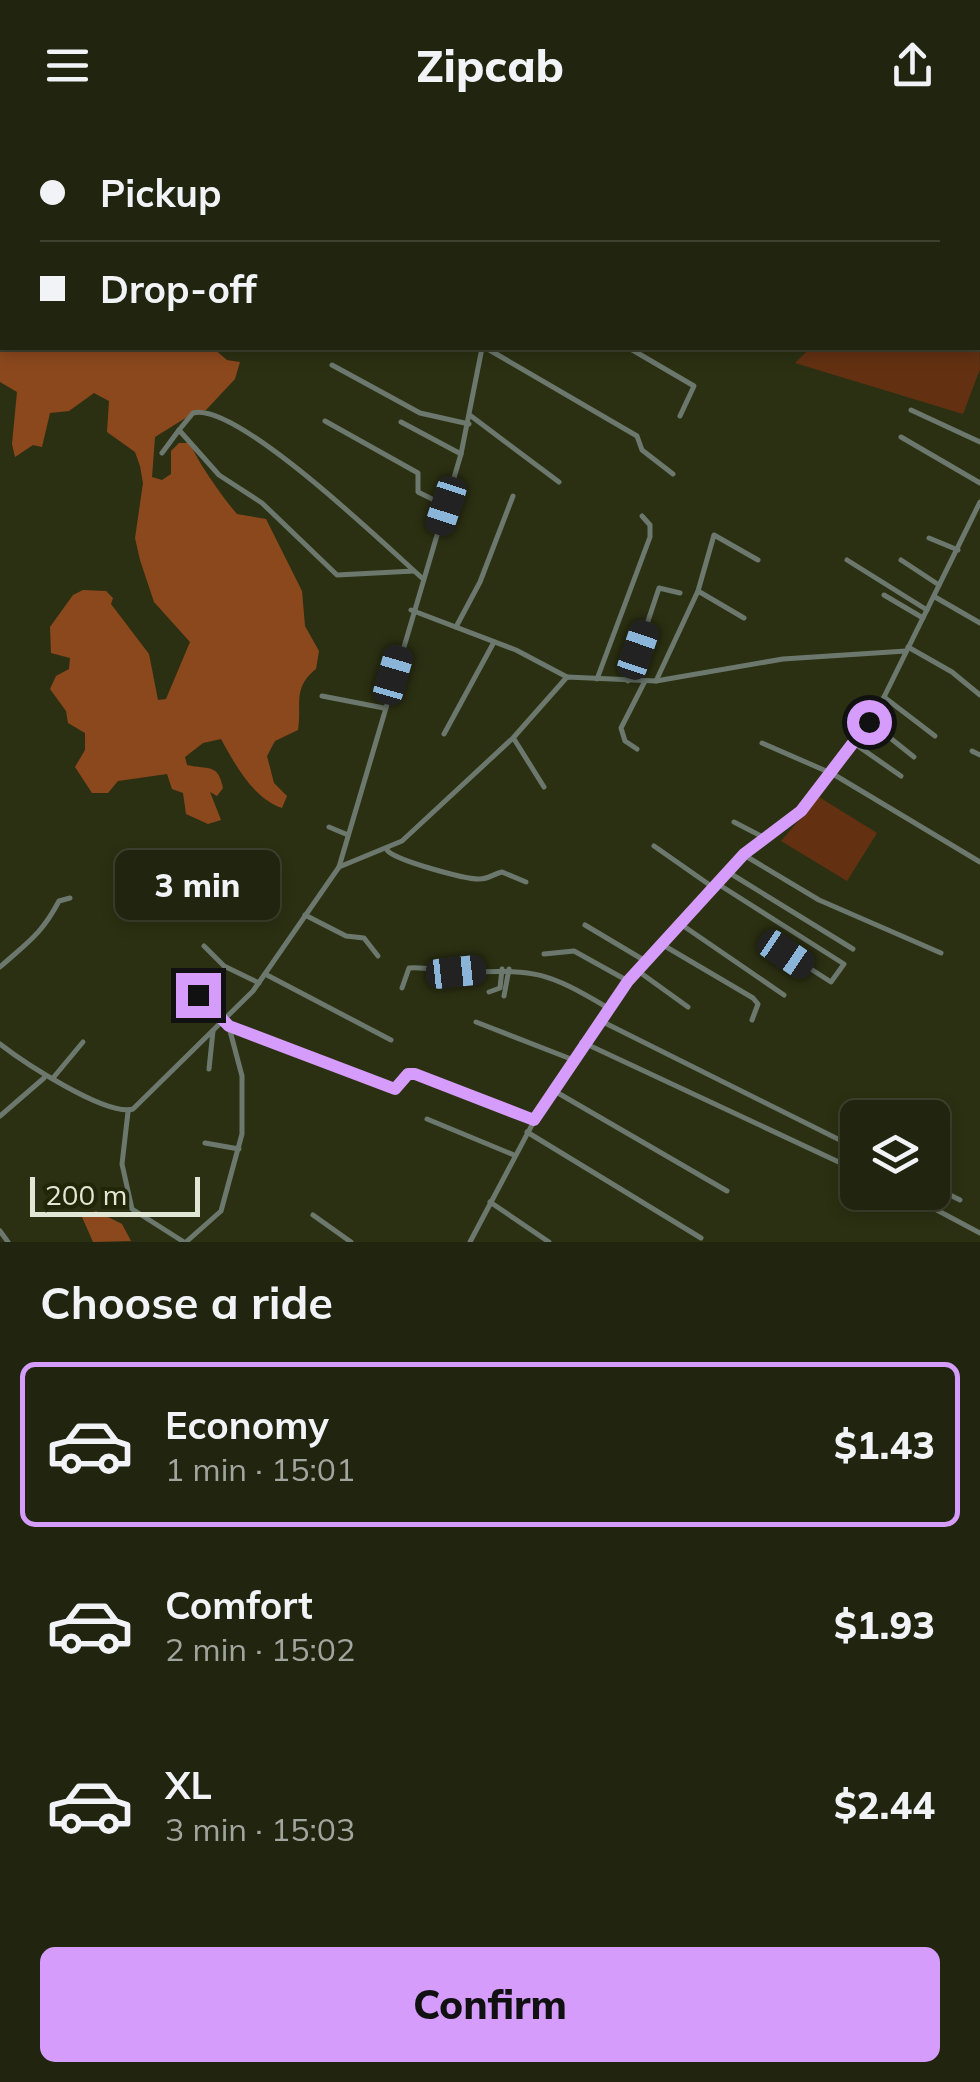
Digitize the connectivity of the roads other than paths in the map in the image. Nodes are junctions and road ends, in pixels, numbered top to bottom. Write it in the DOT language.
graph roads {
  1 [pos="484,350"];
  2 [pos="487,350"];
  3 [pos="632,350"];
  4 [pos="332,365"];
  5 [pos="912,410"];
  6 [pos="471,416"];
  7 [pos="680,416"];
  8 [pos="324,421"];
  9 [pos="402,422"];
  10 [pos="469,424"];
  11 [pos="180,430"];
  12 [pos="900,437"];
  13 [pos="980,442"];
  14 [pos="162,453"];
  15 [pos="461,454"];
  16 [pos="673,474"];
  17 [pos="558,482"];
  18 [pos="980,483"];
  19 [pos="513,496"];
  20 [pos="980,502"];
  21 [pos="446,506"];
  22 [pos="642,516"];
  23 [pos="930,538"];
  24 [pos="958,550"];
  25 [pos="758,560"];
  26 [pos="847,560"];
  27 [pos="901,560"];
  28 [pos="414,571"];
  29 [pos="422,578"];
  30 [pos="939,585"];
  31 [pos="698,590"];
  32 [pos="680,593"];
  33 [pos="884,595"];
  34 [pos="934,596"];
  35 [pos="412,610"];
  36 [pos="926,610"];
  37 [pos="744,618"];
  38 [pos="922,618"];
  39 [pos="980,623"];
  40 [pos="456,627"];
  41 [pos="494,642"];
  42 [pos="907,649"];
  43 [pos="568,677"];
  44 [pos="597,679"];
  45 [pos="628,680"];
  46 [pos="645,680"];
  47 [pos="656,681"];
  48 [pos="980,695"];
  49 [pos="322,696"];
  50 [pos="884,697"];
  51 [pos="384,708"];
  52 [pos="869,722"];
  53 [pos="444,734"];
  54 [pos="935,736"];
  55 [pos="513,738"];
  56 [pos="762,744"];
  57 [pos="856,744"];
  58 [pos="637,749"];
  59 [pos="972,751"];
  60 [pos="980,756"];
  61 [pos="914,757"];
  62 [pos="833,774"];
  63 [pos="901,776"];
  64 [pos="544,787"];
  65 [pos="734,822"];
  66 [pos="328,827"];
  67 [pos="348,835"];
  68 [pos="765,838"];
  69 [pos="654,846"];
  70 [pos="387,850"];
  71 [pos="744,854"];
  72 [pos="980,862"];
  73 [pos="338,867"];
  74 [pos="728,872"];
  75 [pos="526,882"];
  76 [pos="716,886"];
  77 [pos="70,898"];
  78 [pos="306,915"];
  79 [pos="585,925"];
  80 [pos="682,925"];
  81 [pos="815,928"];
  82 [pos="806,938"];
  83 [pos="663,945"];
  84 [pos="204,946"];
  85 [pos="854,949"];
  86 [pos="544,954"];
  87 [pos="786,954"];
  88 [pos="941,954"];
  89 [pos="378,956"];
  90 [pos="646,962"];
  91 [pos="1,966"];
  92 [pos="506,969"];
  93 [pos="638,971"];
  94 [pos="265,974"];
  95 [pos="628,981"];
  96 [pos="259,982"];
  97 [pos="402,988"];
  98 [pos="489,992"];
  99 [pos="198,995"];
  100 [pos="784,995"];
  101 [pos="504,996"];
  102 [pos="688,1007"];
  103 [pos="608,1008"];
  104 [pos="600,1020"];
  105 [pos="752,1020"];
  106 [pos="476,1022"];
  107 [pos="226,1024"];
  108 [pos="213,1032"];
  109 [pos="390,1040"];
  110 [pos="83,1042"];
  111 [pos="582,1042"];
  112 [pos="0,1044"];
  113 [pos="571,1059"];
  114 [pos="209,1069"];
  115 [pos="48,1078"];
  116 [pos="551,1089"];
  117 [pos="128,1112"];
  118 [pos="0,1116"];
  119 [pos="427,1119"];
  120 [pos="534,1120"];
  121 [pos="527,1132"];
  122 [pos="840,1140"];
  123 [pos="205,1143"];
  124 [pos="239,1149"];
  125 [pos="514,1156"];
  126 [pos="840,1163"];
  127 [pos="728,1191"];
  128 [pos="950,1195"];
  129 [pos="960,1200"];
  130 [pos="490,1202"];
  131 [pos="937,1210"];
  132 [pos="313,1215"];
  133 [pos="0,1231"];
  134 [pos="980,1233"];
  135 [pos="701,1238"];
  136 [pos="8,1242"];
  137 [pos="185,1242"];
  138 [pos="351,1242"];
  139 [pos="470,1242"];
  140 [pos="549,1242"];
  1 -- 6 [label="street"];
  2 -- 16 [label="street"];
  3 -- 7 [label="street"];
  4 -- 10 [label="street"];
  5 -- 13 [label="street"];
  6 -- 10 [label="street"];
  6 -- 17 [label="street"];
  8 -- 21 [label="street"];
  9 -- 15 [label="street"];
  10 -- 15 [label="street"];
  11 -- 14 [label="street"];
  11 -- 28 [label="street"];
  11 -- 28 [label="street"];
  12 -- 18 [label="street"];
  15 -- 21 [label="street"];
  19 -- 40 [label="street"];
  20 -- 24 [label="street"];
  21 -- 29 [label="street"];
  22 -- 44 [label="street"];
  23 -- 24 [label="street"];
  24 -- 30 [label="street"];
  25 -- 31 [label="street"];
  26 -- 36 [label="street"];
  27 -- 30 [label="street"];
  28 -- 29 [label="street"];
  29 -- 35 [label="street"];
  30 -- 34 [label="street"];
  31 -- 37 [label="street"];
  31 -- 47 [label="street"];
  32 -- 45 [label="street"];
  33 -- 38 [label="street"];
  34 -- 36 [label="street"];
  34 -- 39 [label="street"];
  35 -- 40 [label="street"];
  35 -- 51 [label="street"];
  36 -- 38 [label="street"];
  38 -- 42 [label="street"];
  40 -- 41 [label="street"];
  41 -- 43 [label="street"];
  41 -- 53 [label="street"];
  42 -- 47 [label="street"];
  42 -- 48 [label="street"];
  42 -- 50 [label="street"];
  43 -- 44 [label="street"];
  43 -- 55 [label="street"];
  44 -- 45 [label="street"];
  45 -- 46 [label="street"];
  46 -- 47 [label="street"];
  46 -- 58 [label="street"];
  49 -- 51 [label="street"];
  50 -- 52 [label="street"];
  50 -- 54 [label="street"];
  51 -- 67 [label="street"];
  52 -- 57 [label="street"];
  52 -- 61 [label="street"];
  55 -- 64 [label="street"];
  55 -- 70 [label="street"];
  56 -- 62 [label="street"];
  57 -- 62 [label="street"];
  57 -- 63 [label="street"];
  59 -- 60 [label="street"];
  62 -- 68 [label="street"];
  62 -- 72 [label="street"];
  65 -- 68 [label="street"];
  66 -- 67 [label="street"];
  67 -- 73 [label="street"];
  68 -- 71 [label="street"];
  69 -- 76 [label="street"];
  70 -- 73 [label="street"];
  70 -- 75 [label="street"];
  71 -- 74 [label="street"];
  71 -- 88 [label="street"];
  73 -- 78 [label="street"];
  74 -- 76 [label="street"];
  74 -- 81 [label="street"];
  76 -- 80 [label="street"];
  76 -- 82 [label="street"];
  77 -- 91 [label="street"];
  78 -- 89 [label="street"];
  78 -- 94 [label="street"];
  79 -- 90 [label="street"];
  80 -- 83 [label="street"];
  80 -- 100 [label="street"];
  81 -- 82 [label="street"];
  81 -- 85 [label="street"];
  82 -- 87 [label="street"];
  83 -- 90 [label="street"];
  83 -- 105 [label="street"];
  84 -- 96 [label="street"];
  86 -- 95 [label="street"];
  90 -- 93 [label="street"];
  92 -- 97 [label="street"];
  92 -- 98 [label="street"];
  92 -- 101 [label="street"];
  92 -- 103 [label="street"];
  93 -- 95 [label="street"];
  93 -- 102 [label="street"];
  94 -- 96 [label="street"];
  94 -- 109 [label="street"];
  95 -- 103 [label="street"];
  96 -- 107 [label="street"];
  99 -- 107 [label="street"];
  103 -- 104 [label="street"];
  104 -- 111 [label="street"];
  104 -- 122 [label="street"];
  106 -- 113 [label="street"];
  107 -- 108 [label="street"];
  107 -- 120 [label="street"];
  107 -- 124 [label="street"];
  108 -- 114 [label="street"];
  108 -- 117 [label="street"];
  110 -- 115 [label="street"];
  111 -- 113 [label="street"];
  111 -- 126 [label="street"];
  112 -- 115 [label="street"];
  113 -- 116 [label="street"];
  115 -- 117 [label="street"];
  115 -- 118 [label="street"];
  116 -- 120 [label="street"];
  116 -- 127 [label="street"];
  117 -- 137 [label="street"];
  119 -- 125 [label="street"];
  120 -- 121 [label="street"];
  121 -- 125 [label="street"];
  121 -- 135 [label="street"];
  123 -- 124 [label="street"];
  124 -- 137 [label="street"];
  125 -- 130 [label="street"];
  128 -- 129 [label="street"];
  130 -- 139 [label="street"];
  130 -- 140 [label="street"];
  131 -- 134 [label="street"];
  132 -- 138 [label="street"];
  133 -- 136 [label="street"];
}
